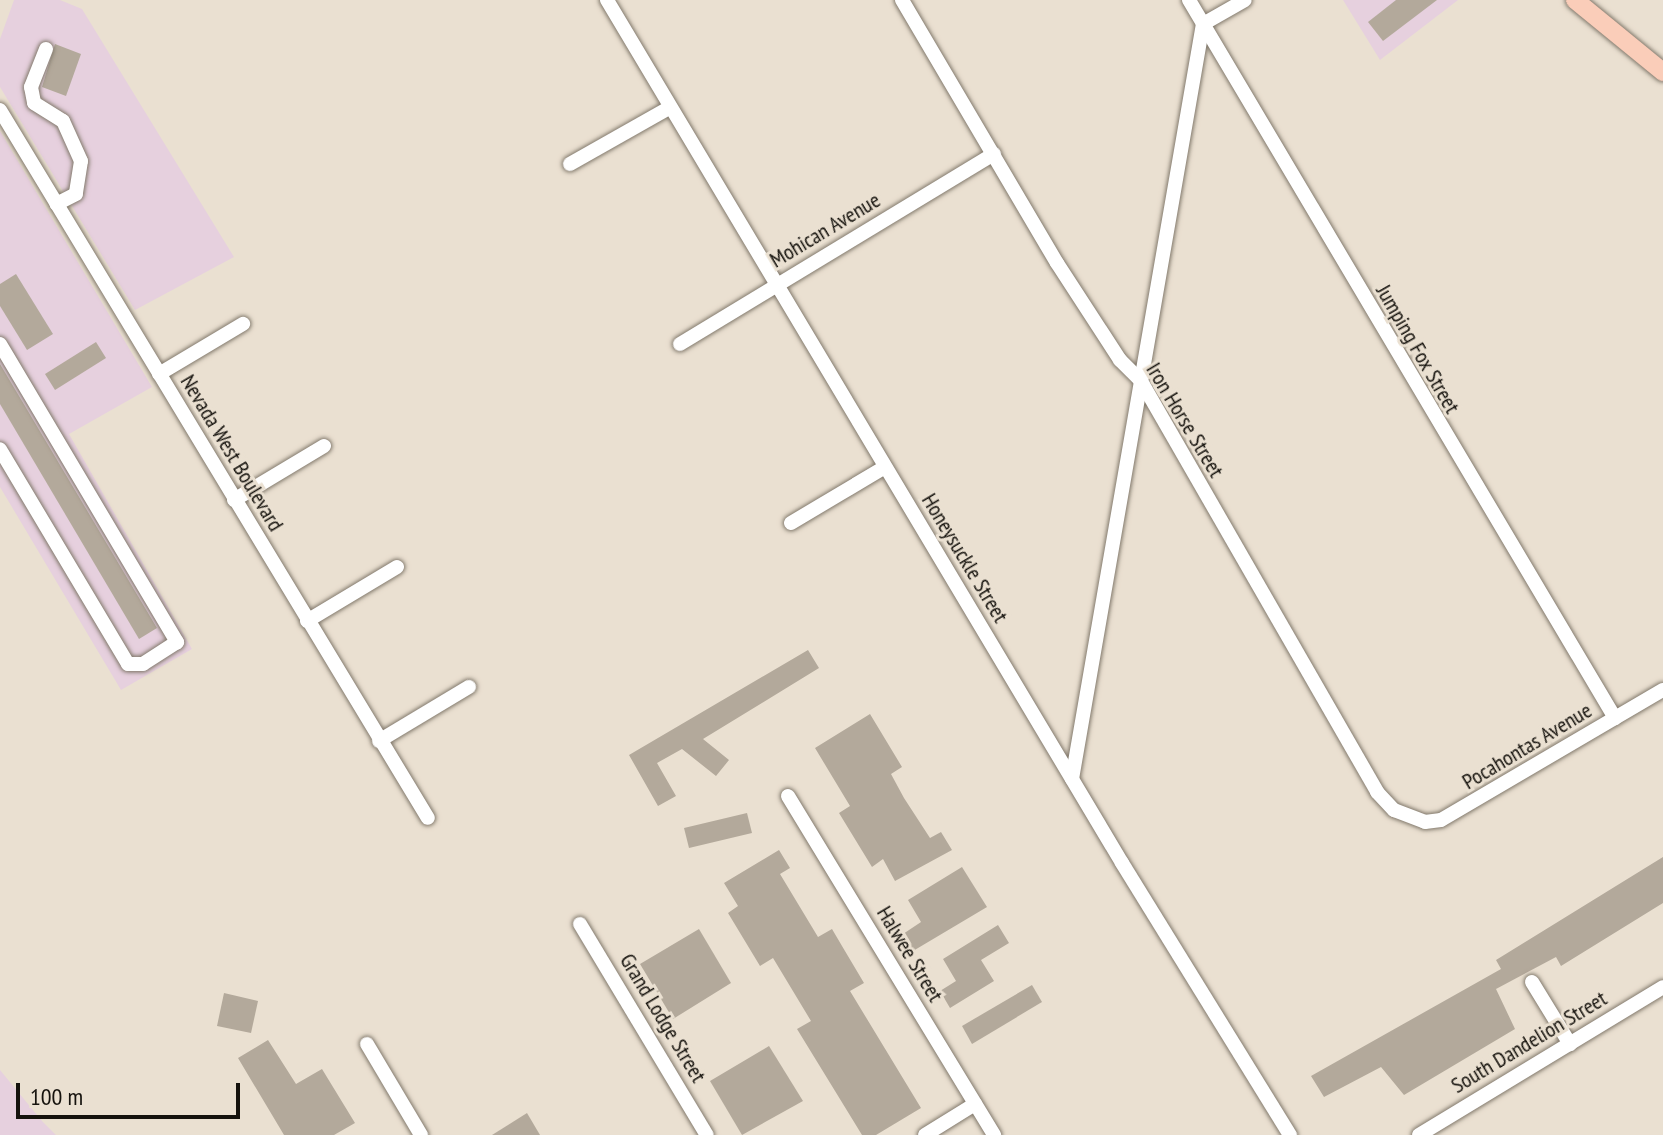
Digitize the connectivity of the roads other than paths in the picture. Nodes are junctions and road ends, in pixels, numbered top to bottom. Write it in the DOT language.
graph roads {
  1 [pos="607,0"];
  2 [pos="902,0"];
  3 [pos="1189,0"];
  4 [pos="1245,0"];
  5 [pos="1575,0"];
  6 [pos="1203,24"];
  7 [pos="46,49"];
  8 [pos="1663,72"];
  9 [pos="669,108"];
  10 [pos="0,110"];
  11 [pos="994,154"];
  12 [pos="570,164"];
  13 [pos="56,204"];
  14 [pos="777,285"];
  15 [pos="243,324"];
  16 [pos="0,344"];
  17 [pos="680,344"];
  18 [pos="159,374"];
  19 [pos="1141,381"];
  20 [pos="324,446"];
  21 [pos="0,449"];
  22 [pos="885,467"];
  23 [pos="234,500"];
  24 [pos="791,523"];
  25 [pos="397,567"];
  26 [pos="307,621"];
  27 [pos="469,687"];
  28 [pos="1663,690"];
  29 [pos="1615,718"];
  30 [pos="379,741"];
  31 [pos="1072,779"];
  32 [pos="788,796"];
  33 [pos="1410,816"];
  34 [pos="428,818"];
  35 [pos="580,924"];
  36 [pos="1532,982"];
  37 [pos="1663,987"];
  38 [pos="367,1044"];
  39 [pos="1570,1044"];
  40 [pos="975,1104"];
  41 [pos="421,1135"];
  42 [pos="707,1135"];
  43 [pos="925,1135"];
  44 [pos="994,1135"];
  45 [pos="1290,1135"];
  46 [pos="1419,1135"];
  1 -- 9 [label="street, Honeysuckle Street"];
  2 -- 11 [label="street, Iron Horse Street"];
  3 -- 6 [label="street, Jumping Fox Street"];
  4 -- 6 [label="street"];
  5 -- 8 [label="main road"];
  6 -- 19 [label="street"];
  6 -- 29 [label="street, Jumping Fox Street"];
  7 -- 13 [label="street"];
  9 -- 12 [label="street"];
  9 -- 14 [label="street, Honeysuckle Street"];
  10 -- 13 [label="street, Nevada West Boulevard"];
  11 -- 14 [label="street, Mohican Avenue"];
  11 -- 19 [label="street, Iron Horse Street"];
  13 -- 18 [label="street, Nevada West Boulevard"];
  14 -- 17 [label="street, Mohican Avenue"];
  14 -- 22 [label="street, Honeysuckle Street"];
  15 -- 18 [label="street"];
  16 -- 21 [label="street"];
  18 -- 23 [label="street, Nevada West Boulevard"];
  19 -- 31 [label="street"];
  19 -- 33 [label="street, Iron Horse Street"];
  20 -- 23 [label="street"];
  22 -- 24 [label="street"];
  22 -- 31 [label="street, Honeysuckle Street"];
  23 -- 26 [label="street, Nevada West Boulevard"];
  25 -- 26 [label="street"];
  26 -- 30 [label="street, Nevada West Boulevard"];
  27 -- 30 [label="street"];
  28 -- 29 [label="street, Pocahontas Avenue"];
  29 -- 33 [label="street, Pocahontas Avenue"];
  30 -- 34 [label="street, Nevada West Boulevard"];
  31 -- 45 [label="street, Honeysuckle Street"];
  32 -- 40 [label="street, Halwee Street"];
  35 -- 42 [label="street, Grand Lodge Street"];
  36 -- 39 [label="street"];
  37 -- 39 [label="street, South Dandelion Street"];
  38 -- 41 [label="street"];
  39 -- 46 [label="street, South Dandelion Street"];
  40 -- 43 [label="street"];
  40 -- 44 [label="street, Halwee Street"];
}
